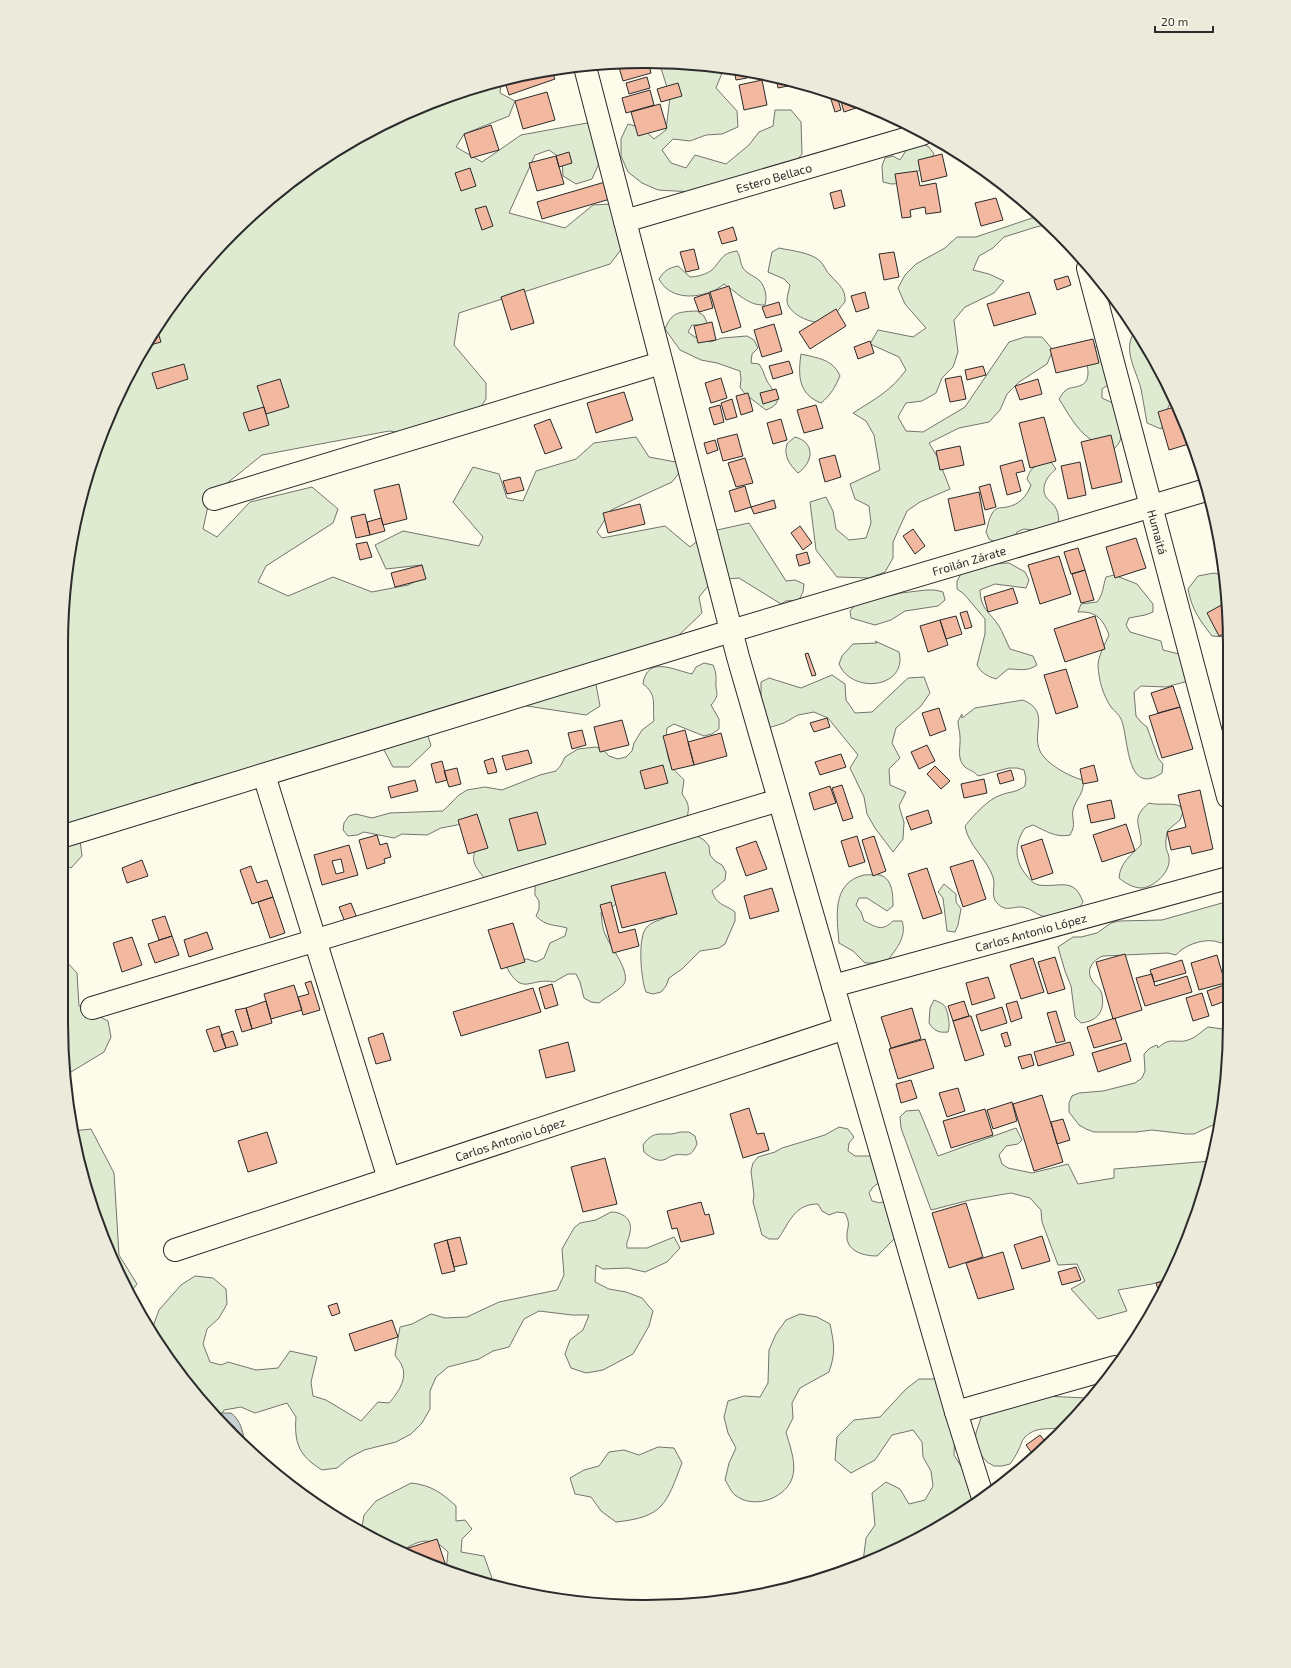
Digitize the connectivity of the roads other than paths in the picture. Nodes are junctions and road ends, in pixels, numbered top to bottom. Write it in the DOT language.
graph roads {
  1 [pos="586,71"];
  2 [pos="916,136"];
  3 [pos="625,221"];
  4 [pos="1091,278"];
  5 [pos="661,363"];
  6 [pos="1202,491"];
  7 [pos="214,499"];
  8 [pos="1151,507"];
  9 [pos="731,631"];
  10 [pos="264,775"];
  11 [pos="1223,778"];
  12 [pos="779,800"];
  13 [pos="68,835"];
  14 [pos="1223,879"];
  15 [pos="315,940"];
  16 [pos="833,986"];
  17 [pos="92,1008"];
  18 [pos="845,1028"];
  19 [pos="389,1179"];
  20 [pos="174,1250"];
  21 [pos="1107,1369"];
  22 [pos="956,1412"];
  23 [pos="982,1492"];
  1 -- 3 [label="street"];
  2 -- 3 [label="street, Estero Bellaco"];
  3 -- 5 [label="street"];
  4 -- 8 [label="street, Humaitá"];
  5 -- 7 [label="street"];
  5 -- 9 [label="street"];
  6 -- 8 [label="street, Froilán Zárate"];
  8 -- 9 [label="street, Froilán Zárate"];
  8 -- 11 [label="street, Humaitá"];
  9 -- 10 [label="street, Froilán Zárate"];
  9 -- 12 [label="street"];
  10 -- 13 [label="street, Froilán Zárate"];
  10 -- 15 [label="street"];
  12 -- 15 [label="street"];
  12 -- 16 [label="street"];
  14 -- 16 [label="street, Carlos Antonio López"];
  15 -- 17 [label="street"];
  15 -- 19 [label="street"];
  16 -- 18 [label="street"];
  18 -- 19 [label="street, Carlos Antonio López"];
  18 -- 22 [label="street"];
  19 -- 20 [label="street, Carlos Antonio López"];
  21 -- 22 [label="street"];
  22 -- 23 [label="street"];
}
